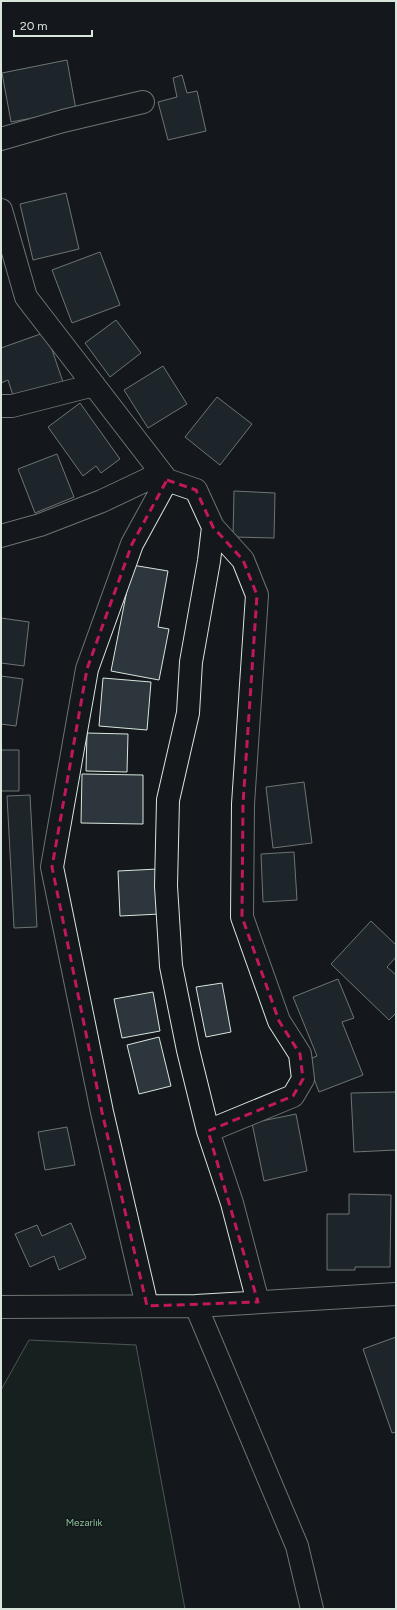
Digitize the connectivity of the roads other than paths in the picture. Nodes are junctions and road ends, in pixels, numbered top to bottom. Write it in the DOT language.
graph roads {
  1 [pos="143,102"];
  2 [pos="1,139"];
  3 [pos="1,210"];
  4 [pos="94,385"];
  5 [pos="1,406"];
  6 [pos="164,477"];
  7 [pos="213,526"];
  8 [pos="1,536"];
  9 [pos="208,1131"];
  10 [pos="396,1294"];
  11 [pos="258,1302"];
  12 [pos="147,1306"];
  13 [pos="196,1306"];
  14 [pos="1,1307"];
  15 [pos="312,1609"];
  1 -- 2 [label="street"];
  3 -- 4 [label="street"];
  4 -- 5 [label="street"];
  4 -- 6 [label="street"];
  6 -- 7 [label="street"];
  6 -- 8 [label="street"];
  6 -- 12 [label="street"];
  7 -- 9 [label="street"];
  7 -- 9 [label="street"];
  9 -- 11 [label="street"];
  10 -- 11 [label="street"];
  11 -- 13 [label="street"];
  12 -- 13 [label="street"];
  12 -- 14 [label="street"];
  13 -- 15 [label="street"];
}
